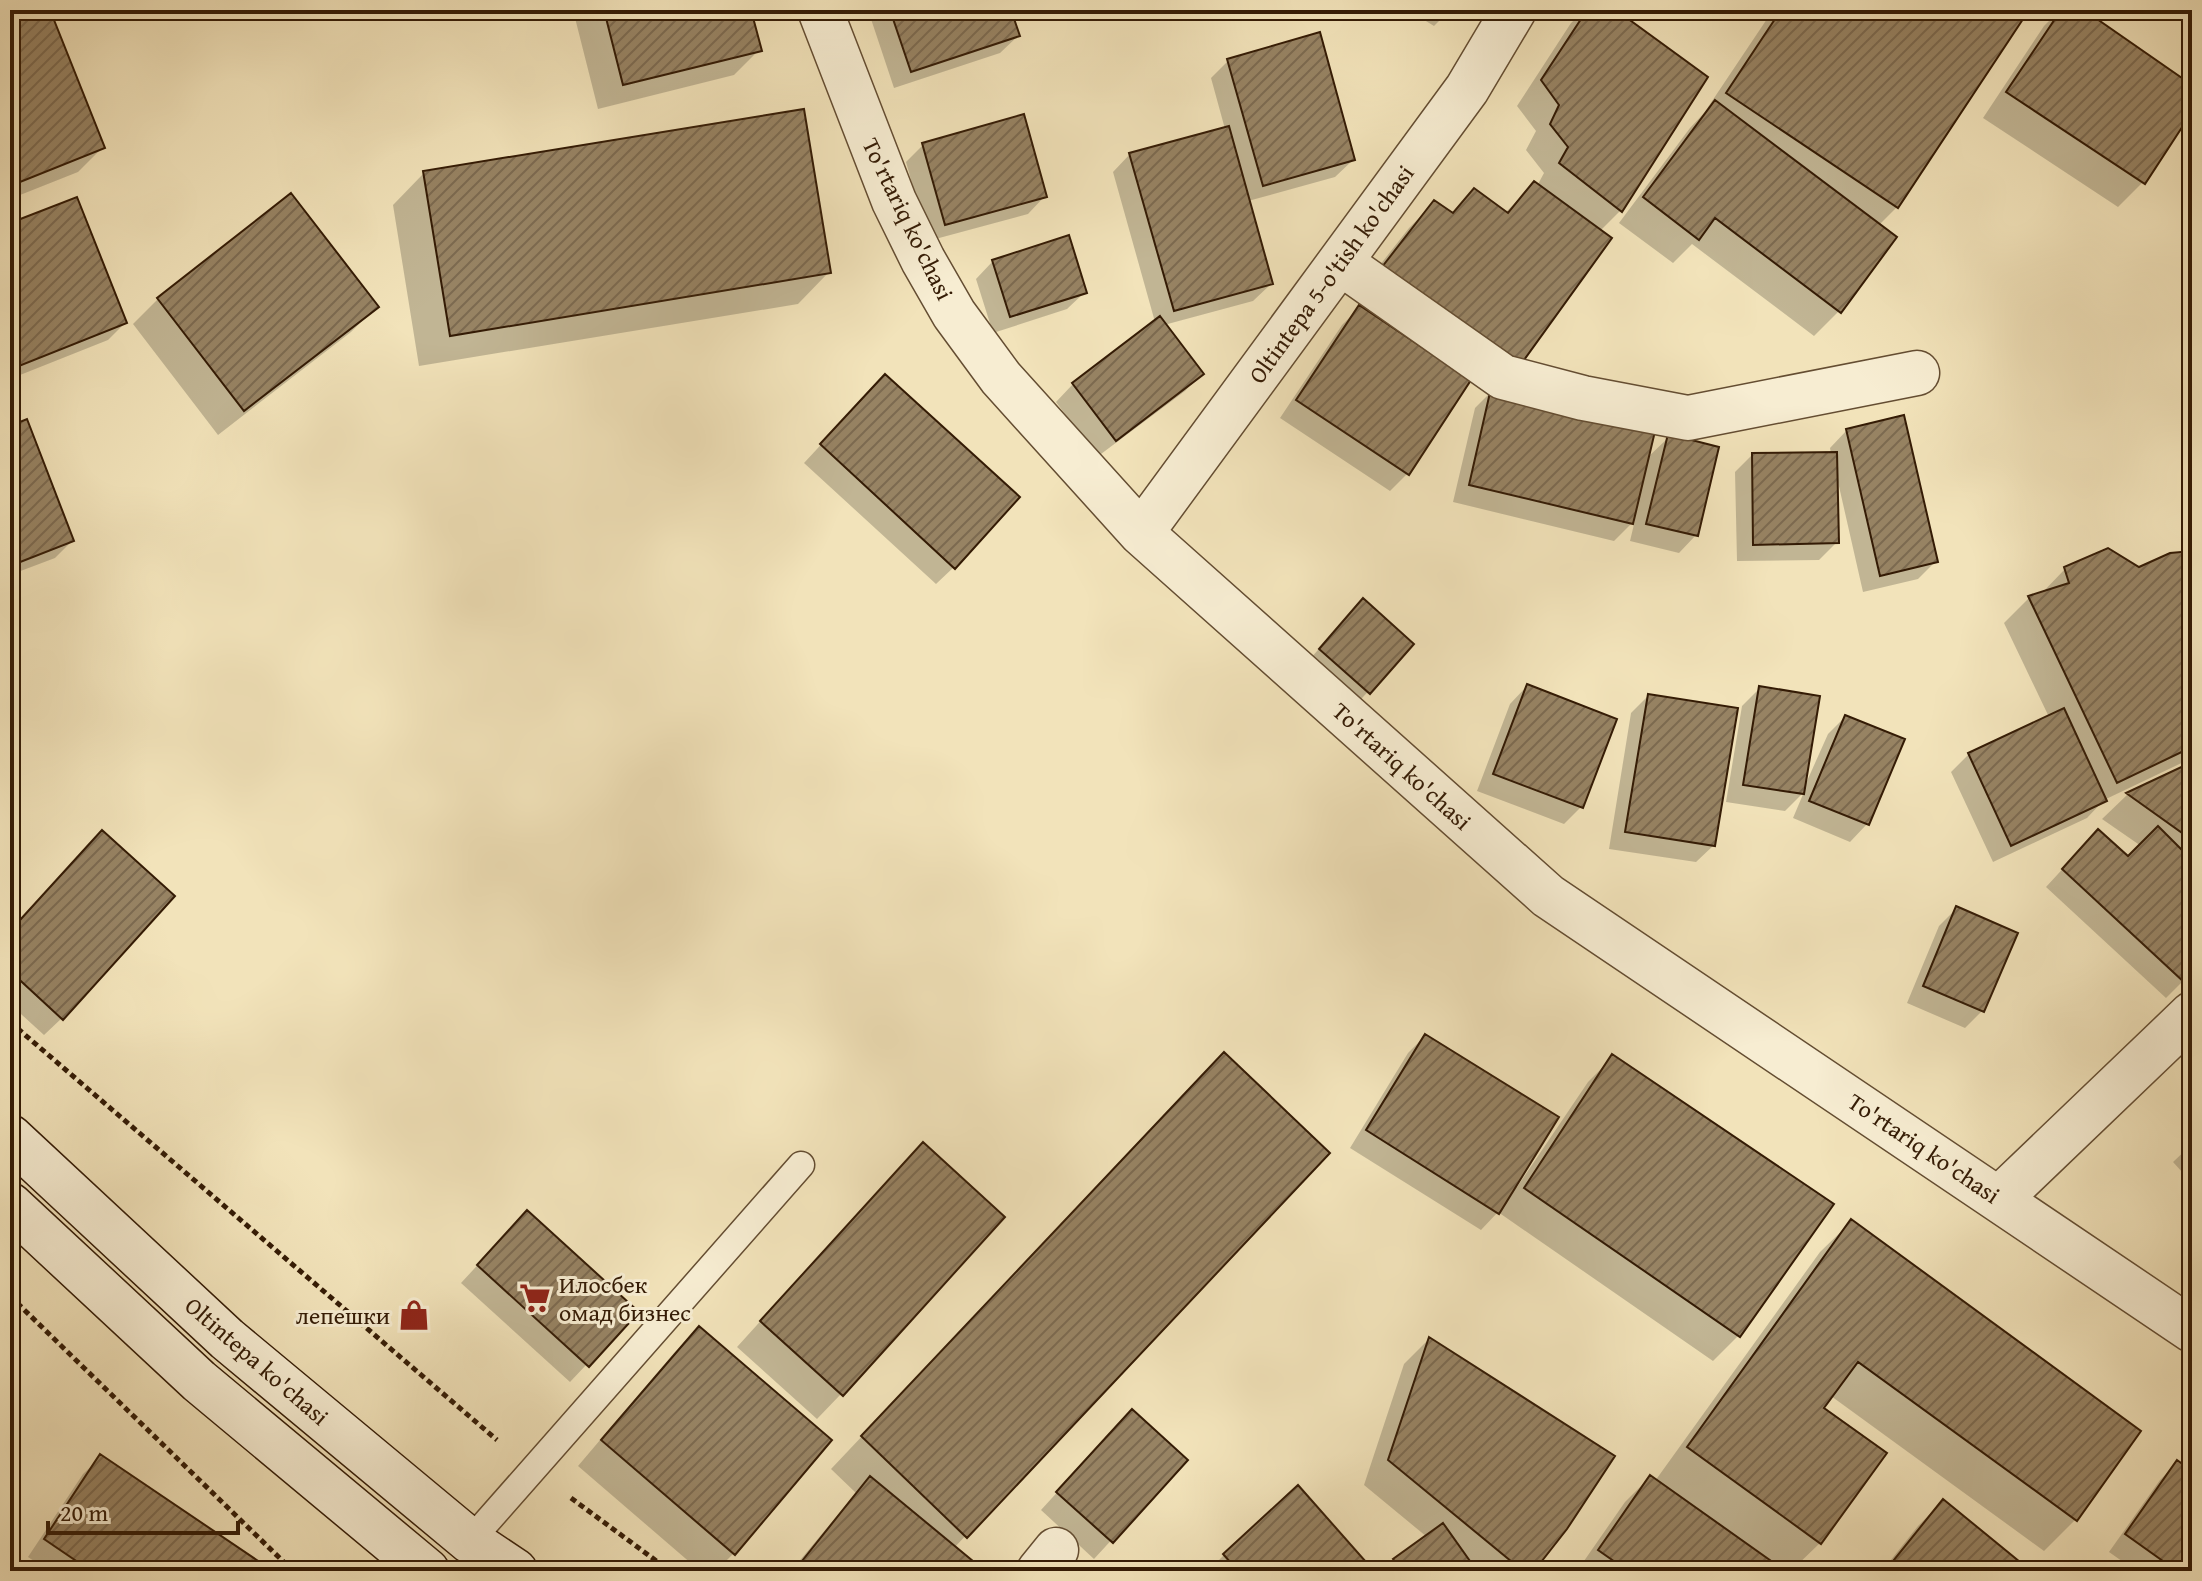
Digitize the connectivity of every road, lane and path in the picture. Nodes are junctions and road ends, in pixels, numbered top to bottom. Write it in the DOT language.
graph roads {
  1 [pos="820,10"];
  2 [pos="1514,10"];
  3 [pos="1341,263"];
  4 [pos="1917,373"];
  5 [pos="1141,533"];
  6 [pos="2192,1014"];
  7 [pos="10,1022"];
  8 [pos="10,1137"];
  9 [pos="801,1165"];
  10 [pos="2000,1198"];
  11 [pos="10,1205"];
  12 [pos="10,1296"];
  13 [pos="2192,1330"];
  14 [pos="533,1470"];
  15 [pos="459,1556"];
  16 [pos="293,1571"];
  17 [pos="427,1571"];
  18 [pos="515,1571"];
  19 [pos="670,1571"];
  1 -- 5 [label="street, To'rtariq ko'chasi"];
  2 -- 3 [label="street, Oltintepa 5-o'tish ko'chasi"];
  3 -- 4 [label="street"];
  3 -- 5 [label="street, Oltintepa 5-o'tish ko'chasi"];
  5 -- 10 [label="street, To'rtariq ko'chasi"];
  6 -- 10 [label="street"];
  7 -- 14 [label="path"];
  8 -- 15 [label="street, Oltintepa ko'chasi"];
  9 -- 14 [label="lane"];
  10 -- 13 [label="street, To'rtariq ko'chasi"];
  11 -- 17 [label="street"];
  12 -- 16 [label="path"];
  14 -- 15 [label="lane"];
  14 -- 19 [label="path"];
  15 -- 18 [label="street, Oltintepa ko'chasi"];
}
